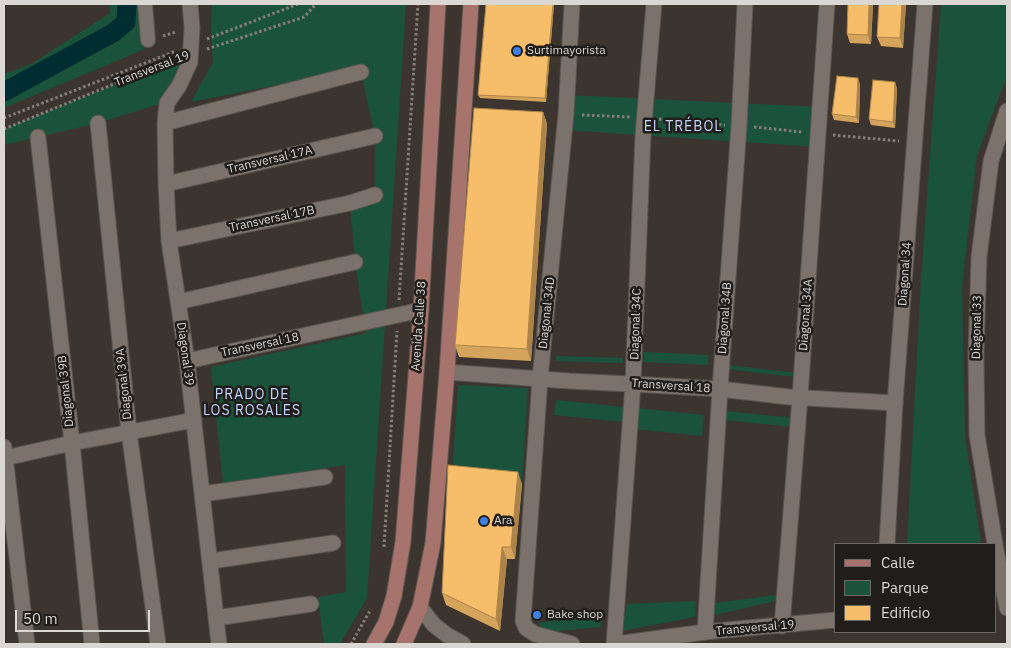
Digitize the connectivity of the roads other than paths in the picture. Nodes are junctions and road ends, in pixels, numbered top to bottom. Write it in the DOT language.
graph roads {
  1 [pos="144,4"];
  2 [pos="190,4"];
  3 [pos="438,4"];
  4 [pos="471,4"];
  5 [pos="572,4"];
  6 [pos="654,4"];
  7 [pos="745,4"];
  8 [pos="827,4"];
  9 [pos="925,4"];
  10 [pos="148,40"];
  11 [pos="361,72"];
  12 [pos="1007,111"];
  13 [pos="98,123"];
  14 [pos="165,123"];
  15 [pos="375,136"];
  16 [pos="38,137"];
  17 [pos="166,184"];
  18 [pos="375,195"];
  19 [pos="169,241"];
  20 [pos="355,262"];
  21 [pos="178,302"];
  22 [pos="421,310"];
  23 [pos="187,361"];
  24 [pos="447,372"];
  25 [pos="540,379"];
  26 [pos="633,384"];
  27 [pos="720,390"];
  28 [pos="800,397"];
  29 [pos="895,403"];
  30 [pos="194,420"];
  31 [pos="129,432"];
  32 [pos="72,443"];
  33 [pos="4,452"];
  34 [pos="325,477"];
  35 [pos="202,494"];
  36 [pos="333,543"];
  37 [pos="887,543"];
  38 [pos="995,543"];
  39 [pos="996,552"];
  40 [pos="210,561"];
  41 [pos="1003,600"];
  42 [pos="311,604"];
  43 [pos="420,607"];
  44 [pos="216,618"];
  45 [pos="834,620"];
  46 [pos="782,626"];
  47 [pos="705,632"];
  48 [pos="27,644"];
  49 [pos="92,644"];
  50 [pos="158,644"];
  51 [pos="219,644"];
  52 [pos="374,644"];
  53 [pos="404,644"];
  54 [pos="463,644"];
  55 [pos="572,644"];
  56 [pos="615,644"];
  1 -- 10 [label="street"];
  2 -- 14 [label="street, Diagonal 39"];
  3 -- 22 [label="main road, Avenida Calle 38"];
  4 -- 24 [label="main road"];
  5 -- 25 [label="street, Diagonal 34D"];
  6 -- 26 [label="street, Diagonal 34C"];
  7 -- 27 [label="street, Diagonal 34B"];
  8 -- 28 [label="street, Diagonal 34A"];
  9 -- 29 [label="street, Diagonal 34"];
  11 -- 14 [label="street"];
  12 -- 38 [label="street, Diagonal 33"];
  13 -- 31 [label="street, Diagonal 39A"];
  14 -- 17 [label="street, Diagonal 39"];
  15 -- 17 [label="street, Transversal 17A"];
  16 -- 32 [label="street, Diagonal 39B"];
  17 -- 19 [label="street, Diagonal 39"];
  18 -- 19 [label="street, Transversal 17B"];
  19 -- 21 [label="street, Diagonal 39"];
  20 -- 21 [label="street"];
  21 -- 23 [label="street, Diagonal 39"];
  22 -- 23 [label="street, Transversal 18"];
  22 -- 52 [label="main road, Avenida Calle 38"];
  23 -- 30 [label="street, Diagonal 39"];
  24 -- 25 [label="street, Transversal 18"];
  24 -- 43 [label="main road"];
  25 -- 26 [label="street, Transversal 18"];
  25 -- 55 [label="street, Diagonal 34D"];
  26 -- 27 [label="street, Transversal 18"];
  26 -- 56 [label="street, Diagonal 34C"];
  27 -- 28 [label="street, Transversal 18"];
  27 -- 47 [label="street, Diagonal 34B"];
  28 -- 29 [label="street, Transversal 18"];
  28 -- 46 [label="street, Diagonal 34A"];
  29 -- 37 [label="street, Diagonal 34"];
  30 -- 31 [label="street"];
  30 -- 35 [label="street, Diagonal 39"];
  31 -- 32 [label="street"];
  31 -- 50 [label="street, Diagonal 39A"];
  32 -- 33 [label="street"];
  32 -- 49 [label="street, Diagonal 39B"];
  33 -- 48 [label="street"];
  34 -- 35 [label="street"];
  35 -- 40 [label="street, Diagonal 39"];
  36 -- 40 [label="street"];
  39 -- 41 [label="street, Diagonal 33"];
  40 -- 44 [label="street, Diagonal 39"];
  42 -- 44 [label="street"];
  43 -- 53 [label="main road"];
  43 -- 54 [label="street"];
  44 -- 51 [label="street, Diagonal 39"];
  45 -- 46 [label="street, Transversal 19"];
  46 -- 47 [label="street, Transversal 19"];
  47 -- 56 [label="street, Transversal 19"];
}
